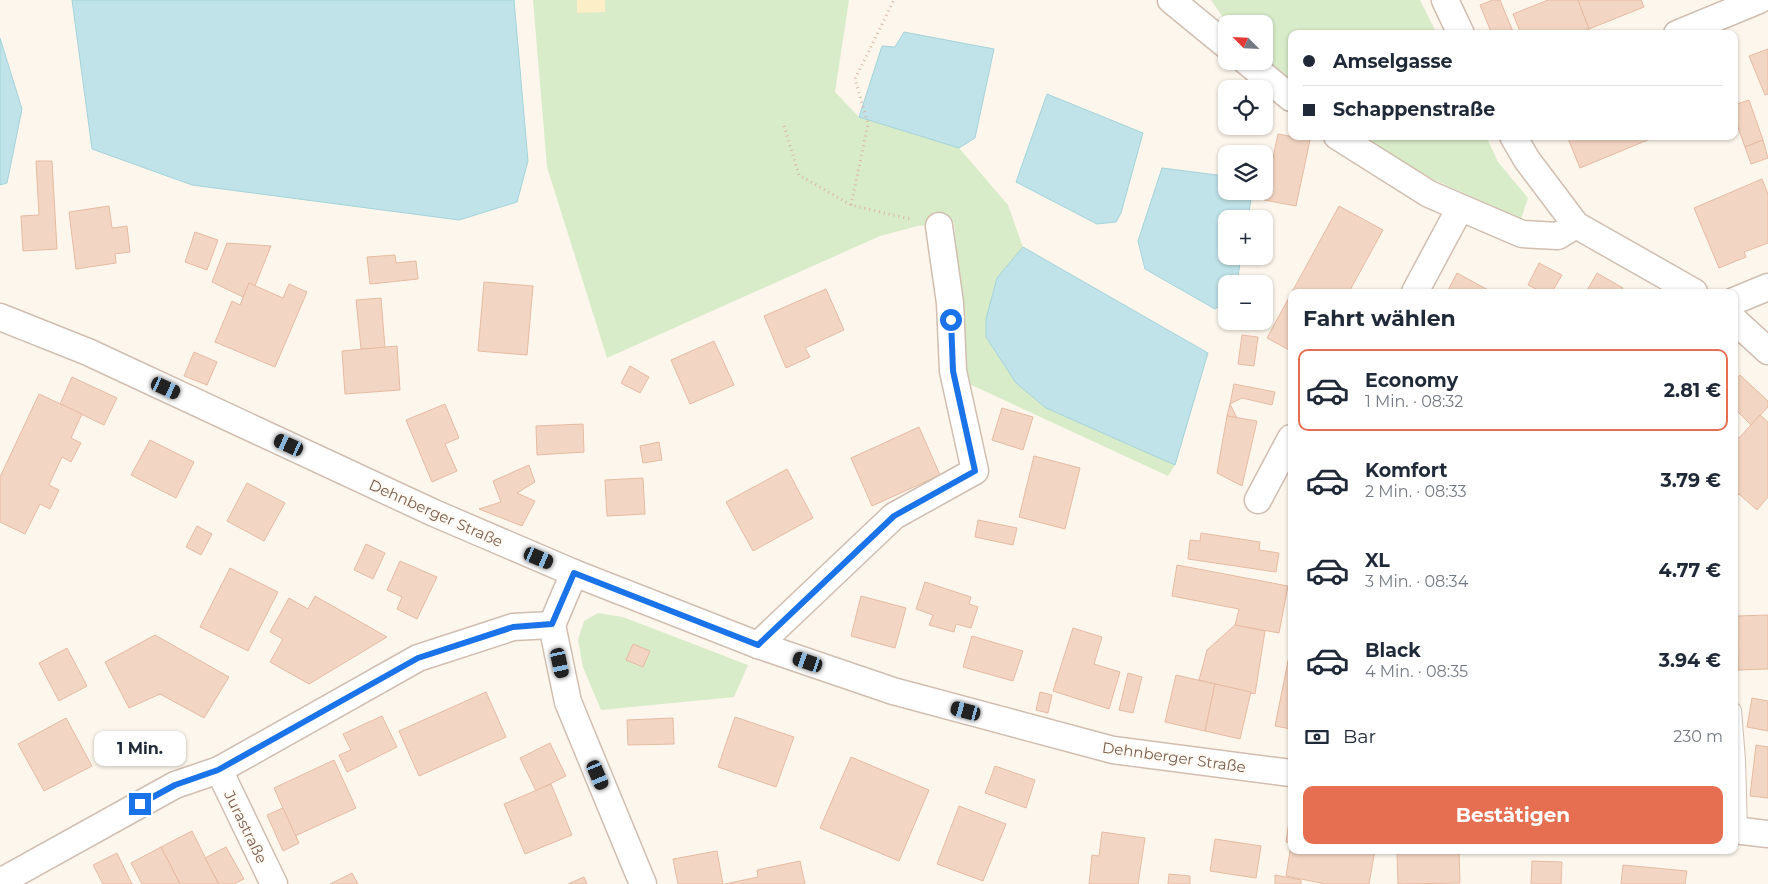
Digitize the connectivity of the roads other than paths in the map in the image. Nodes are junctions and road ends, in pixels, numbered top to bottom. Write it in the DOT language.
graph roads {
  1 [pos="1171,0"];
  2 [pos="1445,0"];
  3 [pos="1759,0"];
  4 [pos="1459,30"];
  5 [pos="1687,30"];
  6 [pos="1218,38"];
  7 [pos="1257,70"];
  8 [pos="1288,96"];
  9 [pos="1343,140"];
  10 [pos="1516,140"];
  11 [pos="1460,208"];
  12 [pos="1576,225"];
  13 [pos="939,226"];
  14 [pos="1768,287"];
  15 [pos="1417,289"];
  16 [pos="1689,289"];
  17 [pos="1738,299"];
  18 [pos="0,317"];
  19 [pos="1738,324"];
  20 [pos="1768,351"];
  21 [pos="1288,444"];
  22 [pos="1258,500"];
  23 [pos="574,573"];
  24 [pos="552,624"];
  25 [pos="758,645"];
  26 [pos="218,770"];
  27 [pos="1288,773"];
  28 [pos="1738,830"];
  29 [pos="1768,834"];
  30 [pos="0,882"];
  31 [pos="274,884"];
  32 [pos="643,884"];
  1 -- 6 [label="street"];
  2 -- 4 [label="street"];
  3 -- 5 [label="street"];
  7 -- 8 [label="street"];
  9 -- 11 [label="street"];
  10 -- 12 [label="street"];
  11 -- 12 [label="street"];
  11 -- 15 [label="street"];
  12 -- 16 [label="street"];
  13 -- 25 [label="street"];
  14 -- 17 [label="street"];
  18 -- 23 [label="street, Dehnberger Straße"];
  19 -- 20 [label="street"];
  21 -- 22 [label="street"];
  23 -- 24 [label="street"];
  23 -- 25 [label="street, Dehnberger Straße"];
  24 -- 26 [label="street"];
  24 -- 32 [label="street"];
  25 -- 27 [label="street, Dehnberger Straße"];
  26 -- 30 [label="street"];
  26 -- 31 [label="street, Jurastraße"];
  28 -- 29 [label="street"];
}
